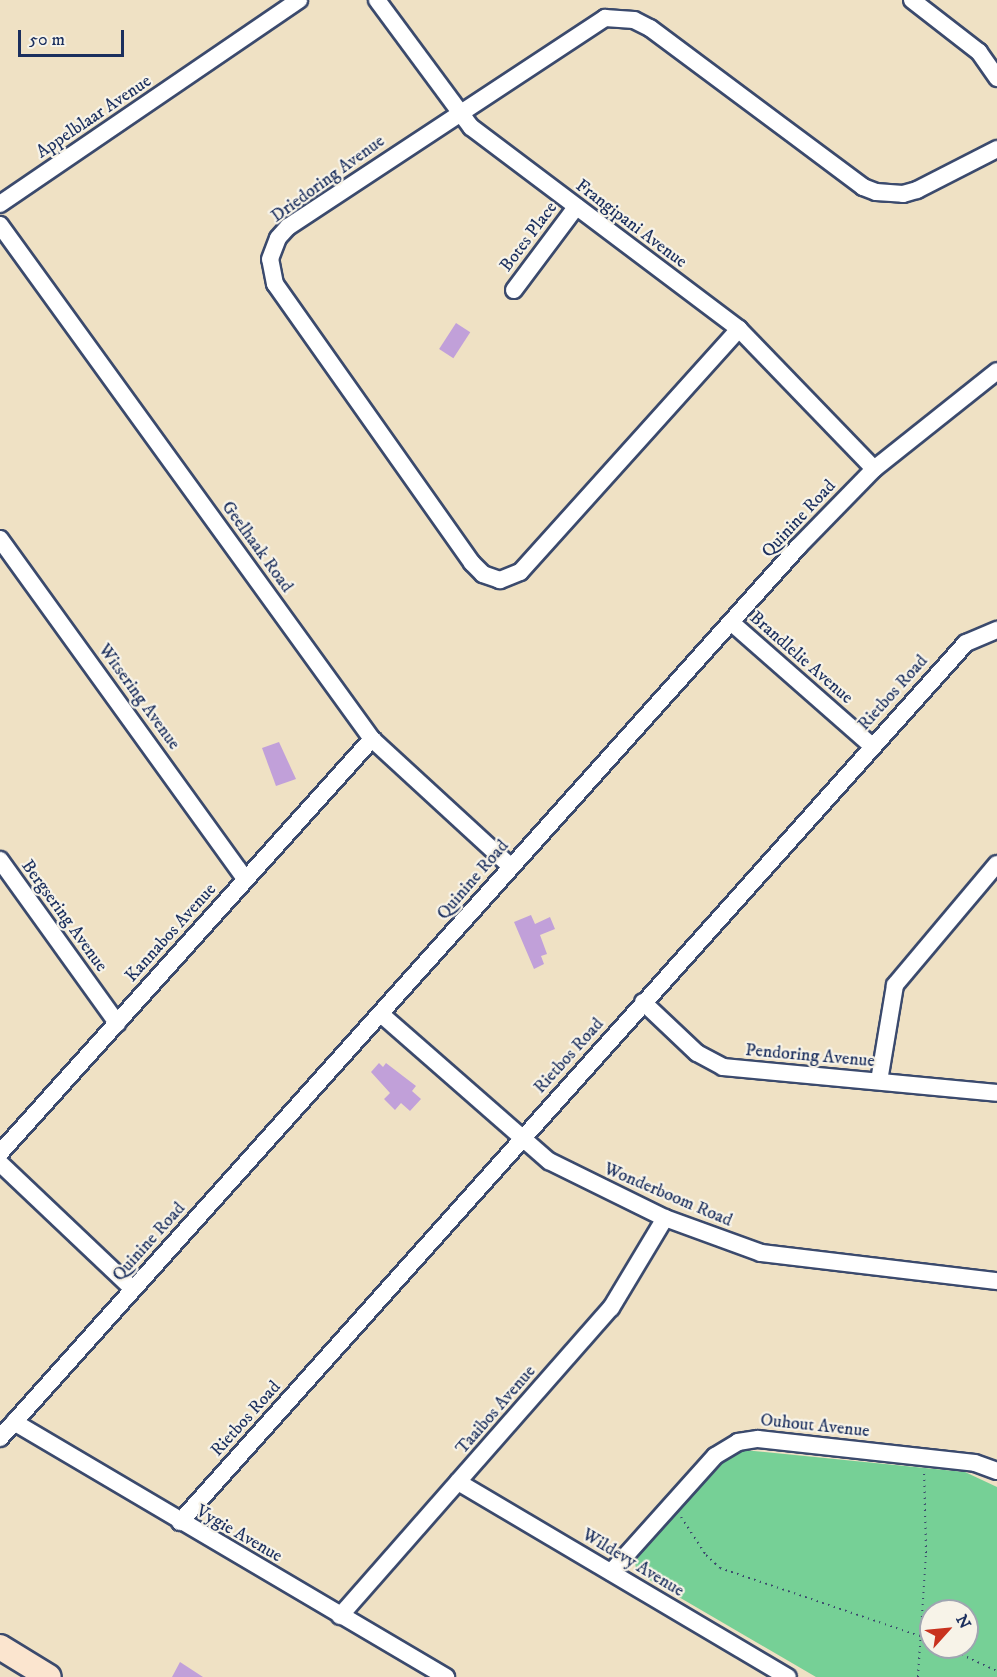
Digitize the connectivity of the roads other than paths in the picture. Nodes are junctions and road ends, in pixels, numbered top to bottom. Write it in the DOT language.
graph roads {
  1 [pos="299,0"];
  2 [pos="377,0"];
  3 [pos="912,0"];
  4 [pos="997,78"];
  5 [pos="458,112"];
  6 [pos="997,149"];
  7 [pos="0,204"];
  8 [pos="576,207"];
  9 [pos="0,225"];
  10 [pos="514,290"];
  11 [pos="740,329"];
  12 [pos="997,371"];
  13 [pos="874,469"];
  14 [pos="0,539"];
  15 [pos="732,623"];
  16 [pos="997,630"];
  17 [pos="372,739"];
  18 [pos="872,746"];
  19 [pos="0,860"];
  20 [pos="997,864"];
  21 [pos="510,866"];
  22 [pos="245,879"];
  23 [pos="643,1002"];
  24 [pos="382,1016"];
  25 [pos="117,1023"];
  26 [pos="879,1081"];
  27 [pos="997,1093"];
  28 [pos="521,1138"];
  29 [pos="0,1153"];
  30 [pos="0,1163"];
  31 [pos="665,1218"];
  32 [pos="997,1281"];
  33 [pos="133,1289"];
  34 [pos="14,1422"];
  35 [pos="0,1438"];
  36 [pos="997,1471"];
  37 [pos="458,1482"];
  38 [pos="180,1522"];
  39 [pos="611,1572"];
  40 [pos="340,1616"];
  41 [pos="0,1647"];
  42 [pos="49,1677"];
  43 [pos="446,1677"];
  44 [pos="788,1677"];
  1 -- 7 [label="street, Appelblaar Avenue"];
  2 -- 5 [label="street, Frangipani Avenue"];
  3 -- 4 [label="street"];
  5 -- 6 [label="street, Driedoring Avenue"];
  5 -- 8 [label="street, Frangipani Avenue"];
  5 -- 11 [label="street, Driedoring Avenue"];
  8 -- 10 [label="street, Botes Place"];
  8 -- 11 [label="street, Frangipani Avenue"];
  9 -- 17 [label="street, Geelhaak Road"];
  11 -- 13 [label="street, Frangipani Avenue"];
  12 -- 13 [label="street, Quinine Road"];
  13 -- 15 [label="street, Quinine Road"];
  14 -- 22 [label="street, Witsering Avenue"];
  15 -- 18 [label="street, Brandlelie Avenue"];
  15 -- 21 [label="street, Quinine Road"];
  16 -- 18 [label="street, Rietbos Road"];
  17 -- 21 [label="street, Geelhaak Road"];
  17 -- 22 [label="street, Kannabos Avenue"];
  18 -- 23 [label="street, Rietbos Road"];
  19 -- 25 [label="street, Bergsering Avenue"];
  20 -- 26 [label="street"];
  21 -- 24 [label="street, Quinine Road"];
  22 -- 25 [label="street, Kannabos Avenue"];
  23 -- 26 [label="street, Pendoring Avenue"];
  23 -- 28 [label="street, Rietbos Road"];
  24 -- 28 [label="street, Wonderboom Road"];
  24 -- 33 [label="street, Quinine Road"];
  25 -- 29 [label="street, Kannabos Avenue"];
  26 -- 27 [label="street, Pendoring Avenue"];
  28 -- 31 [label="street, Wonderboom Road"];
  28 -- 38 [label="street, Rietbos Road"];
  30 -- 33 [label="street"];
  31 -- 32 [label="street, Wonderboom Road"];
  31 -- 37 [label="street, Taaibos Avenue"];
  33 -- 34 [label="street, Quinine Road"];
  34 -- 35 [label="street, Quinine Road"];
  34 -- 38 [label="street, Vygie Avenue"];
  36 -- 39 [label="street, Ouhout Avenue"];
  37 -- 39 [label="street, Wildevy Avenue"];
  37 -- 40 [label="street, Taaibos Avenue"];
  38 -- 40 [label="street, Vygie Avenue"];
  39 -- 44 [label="street, Wildevy Avenue"];
  40 -- 43 [label="street, Vygie Avenue"];
  41 -- 42 [label="main road"];
}
